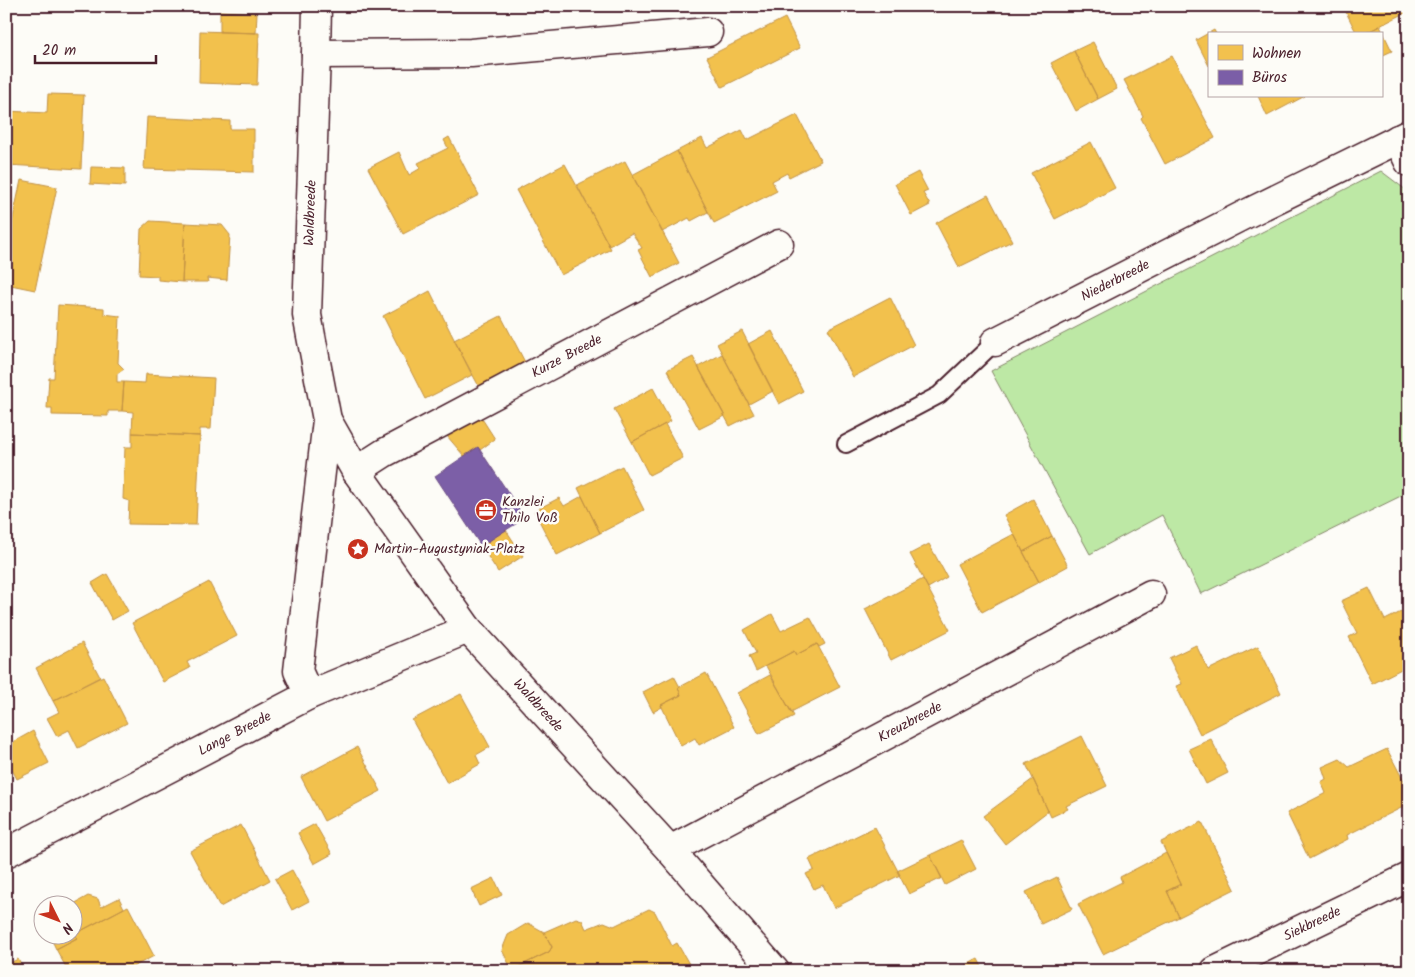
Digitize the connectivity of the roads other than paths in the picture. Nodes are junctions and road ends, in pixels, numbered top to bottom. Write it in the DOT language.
graph roads {
  1 [pos="317,6"];
  2 [pos="708,32"];
  3 [pos="316,54"];
  4 [pos="1405,145"];
  5 [pos="779,244"];
  6 [pos="995,342"];
  7 [pos="327,420"];
  8 [pos="846,444"];
  9 [pos="356,471"];
  10 [pos="1151,594"];
  11 [pos="468,629"];
  12 [pos="309,695"];
  13 [pos="670,850"];
  14 [pos="6,853"];
  15 [pos="1409,877"];
  16 [pos="775,971"];
  17 [pos="1214,971"];
  1 -- 3 [label="street, Waldbreede"];
  2 -- 3 [label="street"];
  3 -- 7 [label="street, Waldbreede"];
  4 -- 6 [label="street, Niederbreede"];
  5 -- 9 [label="street, Kurze Breede"];
  6 -- 8 [label="lane, Niederbreede"];
  7 -- 9 [label="street, Waldbreede"];
  7 -- 12 [label="street, Waldbreede"];
  9 -- 11 [label="street, Waldbreede"];
  10 -- 13 [label="street, Kreuzbreede"];
  11 -- 12 [label="street, Lange Breede"];
  11 -- 13 [label="street, Waldbreede"];
  12 -- 14 [label="street, Lange Breede"];
  13 -- 16 [label="street, Waldbreede"];
  15 -- 17 [label="street, Siekbreede"];
}
